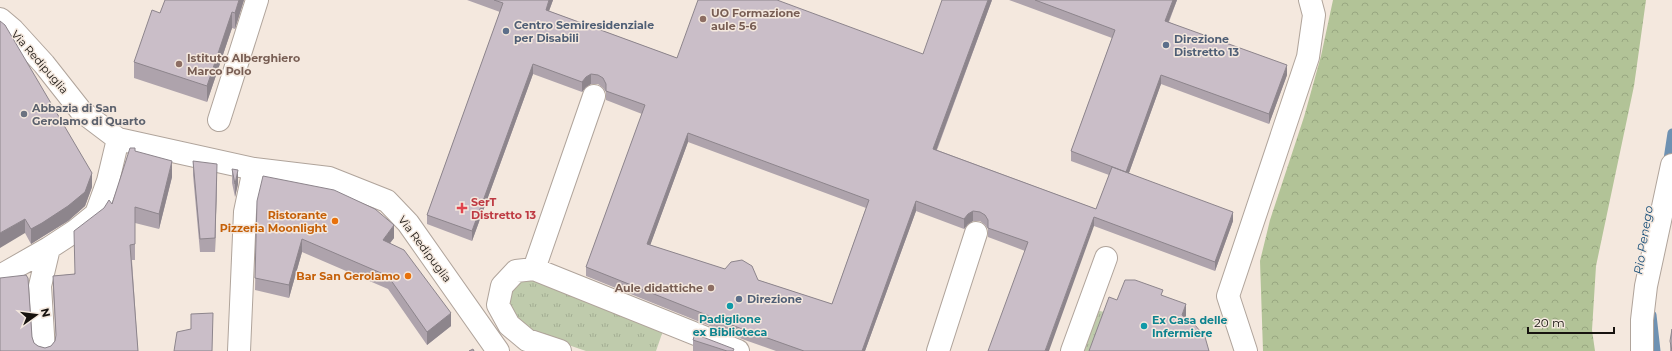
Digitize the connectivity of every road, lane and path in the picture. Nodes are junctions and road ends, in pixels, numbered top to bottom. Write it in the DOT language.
graph roads {
  1 [pos="257,0"];
  2 [pos="1310,0"];
  3 [pos="0,19"];
  4 [pos="594,96"];
  5 [pos="219,120"];
  6 [pos="118,139"];
  7 [pos="1672,165"];
  8 [pos="254,169"];
  9 [pos="976,233"];
  10 [pos="49,248"];
  11 [pos="1106,258"];
  12 [pos="534,269"];
  13 [pos="0,276"];
  14 [pos="44,351"];
  15 [pos="239,351"];
  16 [pos="498,351"];
  17 [pos="560,351"];
  18 [pos="738,351"];
  19 [pos="938,351"];
  20 [pos="1072,351"];
  21 [pos="1246,351"];
  22 [pos="1642,351"];
  1 -- 5 [label="street"];
  2 -- 21 [label="street"];
  3 -- 6 [label="street, Via Redipuglia"];
  4 -- 12 [label="street"];
  6 -- 8 [label="street, Via Redipuglia"];
  6 -- 10 [label="street"];
  7 -- 22 [label="street"];
  8 -- 15 [label="street"];
  8 -- 16 [label="street, Via Redipuglia"];
  9 -- 19 [label="street"];
  10 -- 13 [label="street"];
  10 -- 14 [label="street"];
  11 -- 20 [label="street"];
  12 -- 17 [label="street"];
  12 -- 18 [label="street"];
}
